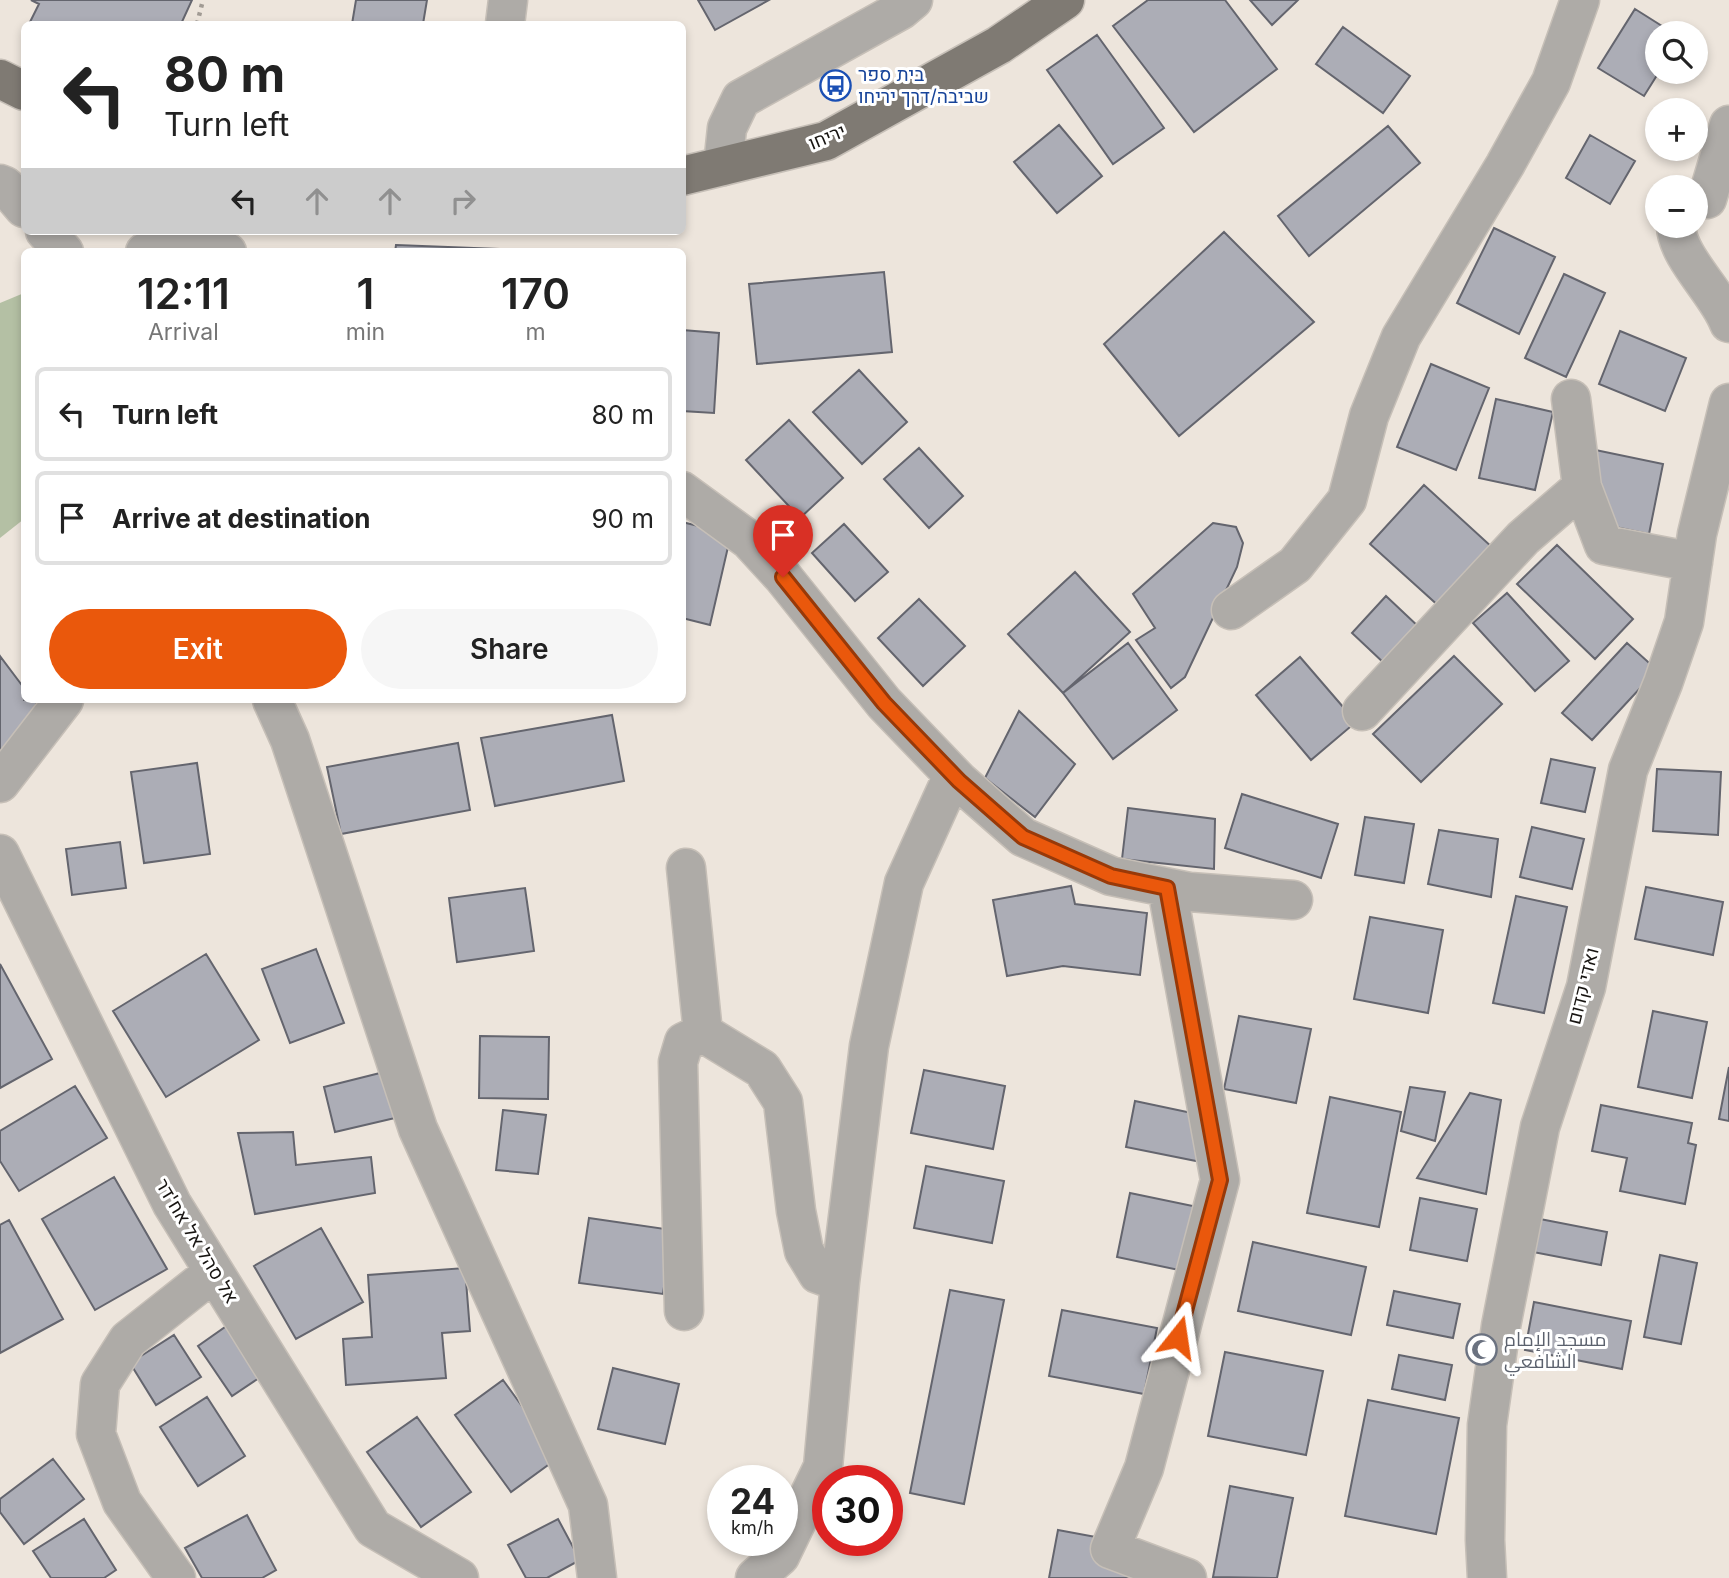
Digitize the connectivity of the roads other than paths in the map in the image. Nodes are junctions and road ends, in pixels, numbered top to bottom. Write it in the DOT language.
graph roads {
  1 [pos="508,0"];
  2 [pos="913,0"];
  3 [pos="1065,0"];
  4 [pos="1580,0"];
  5 [pos="505,21"];
  6 [pos="0,79"];
  7 [pos="21,90"];
  8 [pos="1729,125"];
  9 [pos="723,166"];
  10 [pos="686,175"];
  11 [pos="0,184"];
  12 [pos="1711,200"];
  13 [pos="21,205"];
  14 [pos="188,237"];
  15 [pos="1678,238"];
  16 [pos="156,248"];
  17 [pos="217,248"];
  18 [pos="1729,323"];
  19 [pos="1571,400"];
  20 [pos="1729,403"];
  21 [pos="1582,487"];
  22 [pos="686,494"];
  23 [pos="1693,562"];
  24 [pos="1231,610"];
  25 [pos="62,703"];
  26 [pos="273,703"];
  27 [pos="1362,711"];
  28 [pos="953,775"];
  29 [pos="0,783"];
  30 [pos="0,854"];
  31 [pos="686,868"];
  32 [pos="1167,888"];
  33 [pos="1293,900"];
  34 [pos="703,1033"];
  35 [pos="214,1272"];
  36 [pos="840,1282"];
  37 [pos="684,1311"];
  38 [pos="176,1578"];
  39 [pos="459,1578"];
  40 [pos="597,1578"];
  41 [pos="755,1578"];
  42 [pos="1187,1578"];
  43 [pos="1487,1578"];
  1 -- 5 [label="street"];
  2 -- 9 [label="street"];
  3 -- 9 [label="main road, יריחו"];
  4 -- 24 [label="street"];
  6 -- 7 [label="main road"];
  8 -- 12 [label="street"];
  9 -- 10 [label="main road, יריחו"];
  11 -- 13 [label="street"];
  14 -- 16 [label="street"];
  14 -- 17 [label="street"];
  15 -- 18 [label="street"];
  19 -- 21 [label="street"];
  20 -- 23 [label="street, ואדי קדום"];
  21 -- 23 [label="street"];
  21 -- 27 [label="street"];
  22 -- 28 [label="street"];
  23 -- 43 [label="street, ואדי קדום"];
  25 -- 29 [label="street"];
  26 -- 40 [label="street"];
  28 -- 32 [label="street"];
  28 -- 36 [label="street"];
  30 -- 35 [label="street, אל סהל אל אח'דר"];
  31 -- 34 [label="street"];
  32 -- 33 [label="street"];
  32 -- 42 [label="street"];
  34 -- 36 [label="street"];
  34 -- 37 [label="street"];
  35 -- 38 [label="street"];
  35 -- 39 [label="street, אל סהל אל אח'דר"];
  36 -- 41 [label="street"];
}
